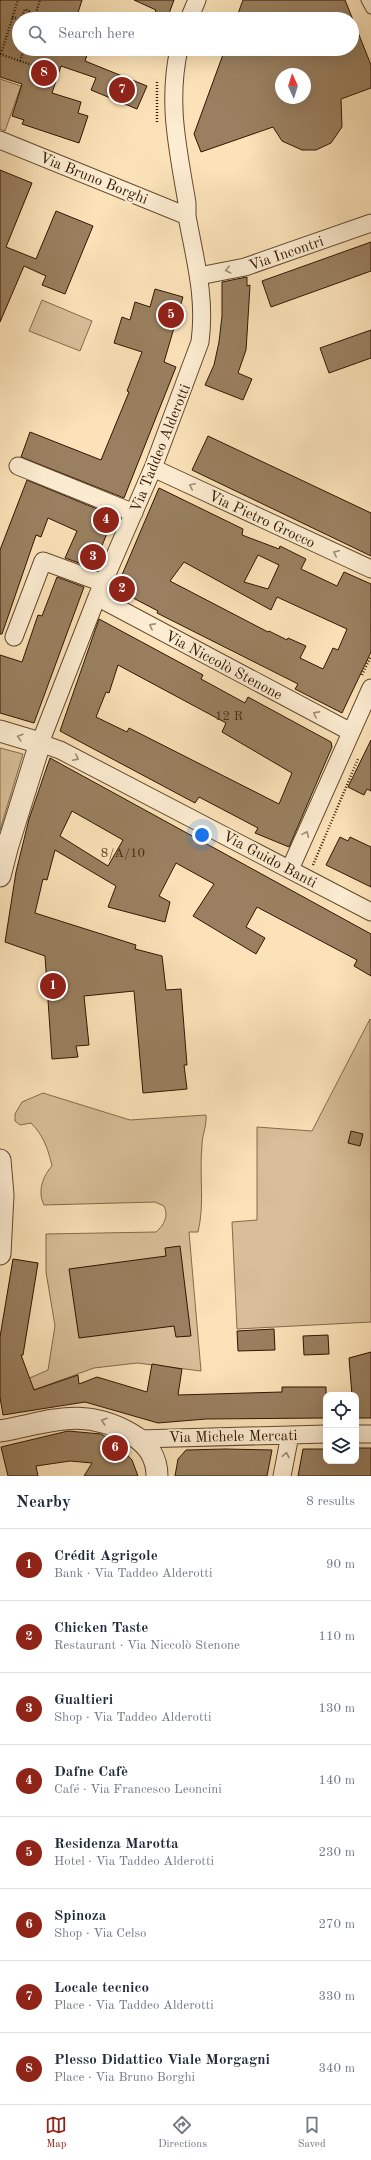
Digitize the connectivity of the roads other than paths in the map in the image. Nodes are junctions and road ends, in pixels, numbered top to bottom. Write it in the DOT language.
graph roads {
  1 [pos="197,0"];
  2 [pos="366,0"];
  3 [pos="371,9"];
  4 [pos="192,12"];
  5 [pos="178,56"];
  6 [pos="0,140"];
  7 [pos="187,216"];
  8 [pos="371,223"];
  9 [pos="199,276"];
  10 [pos="18,466"];
  11 [pos="153,468"];
  12 [pos="134,513"];
  13 [pos="371,569"];
  14 [pos="100,590"];
  15 [pos="14,637"];
  16 [pos="371,688"];
  17 [pos="0,731"];
  18 [pos="351,732"];
  19 [pos="40,743"];
  20 [pos="290,869"];
  21 [pos="0,876"];
  22 [pos="371,912"];
  23 [pos="0,1160"];
  24 [pos="0,1254"];
  25 [pos="0,1431"];
  26 [pos="323,1434"];
  27 [pos="359,1434"];
  28 [pos="371,1434"];
  29 [pos="290,1435"];
  30 [pos="139,1438"];
  31 [pos="158,1476"];
  32 [pos="282,1476"];
  1 -- 4 [label="street"];
  2 -- 3 [label="lane"];
  5 -- 7 [label="street, Via Taddeo Alderotti"];
  6 -- 7 [label="street, Via Bruno Borghi"];
  7 -- 9 [label="street, Via Taddeo Alderotti"];
  8 -- 9 [label="street, Via Incontri, one-way"];
  9 -- 11 [label="street, Via Taddeo Alderotti"];
  10 -- 12 [label="street"];
  11 -- 12 [label="street, Via Taddeo Alderotti"];
  13 -- 11 [label="street, Via Pietro Grocco, one-way"];
  12 -- 14 [label="street, Via Taddeo Alderotti"];
  14 -- 15 [label="street, Via Niccolò Stenone"];
  18 -- 14 [label="street, Via Niccolò Stenone, one-way"];
  14 -- 19 [label="street, Via Taddeo Alderotti"];
  16 -- 18 [label="street"];
  19 -- 17 [label="street, one-way"];
  20 -- 18 [label="street, one-way"];
  19 -- 20 [label="street, Via Guido Banti, one-way"];
  19 -- 21 [label="street, Via Taddeo Alderotti"];
  20 -- 22 [label="street, Via Guido Banti"];
  23 -- 24 [label="street"];
  30 -- 25 [label="street, one-way"];
  26 -- 29 [label="street, Via Michele Mercati"];
  27 -- 28 [label="street"];
  29 -- 30 [label="street, Via Michele Mercati"];
  32 -- 29 [label="street, one-way"];
  30 -- 31 [label="street"];
}
